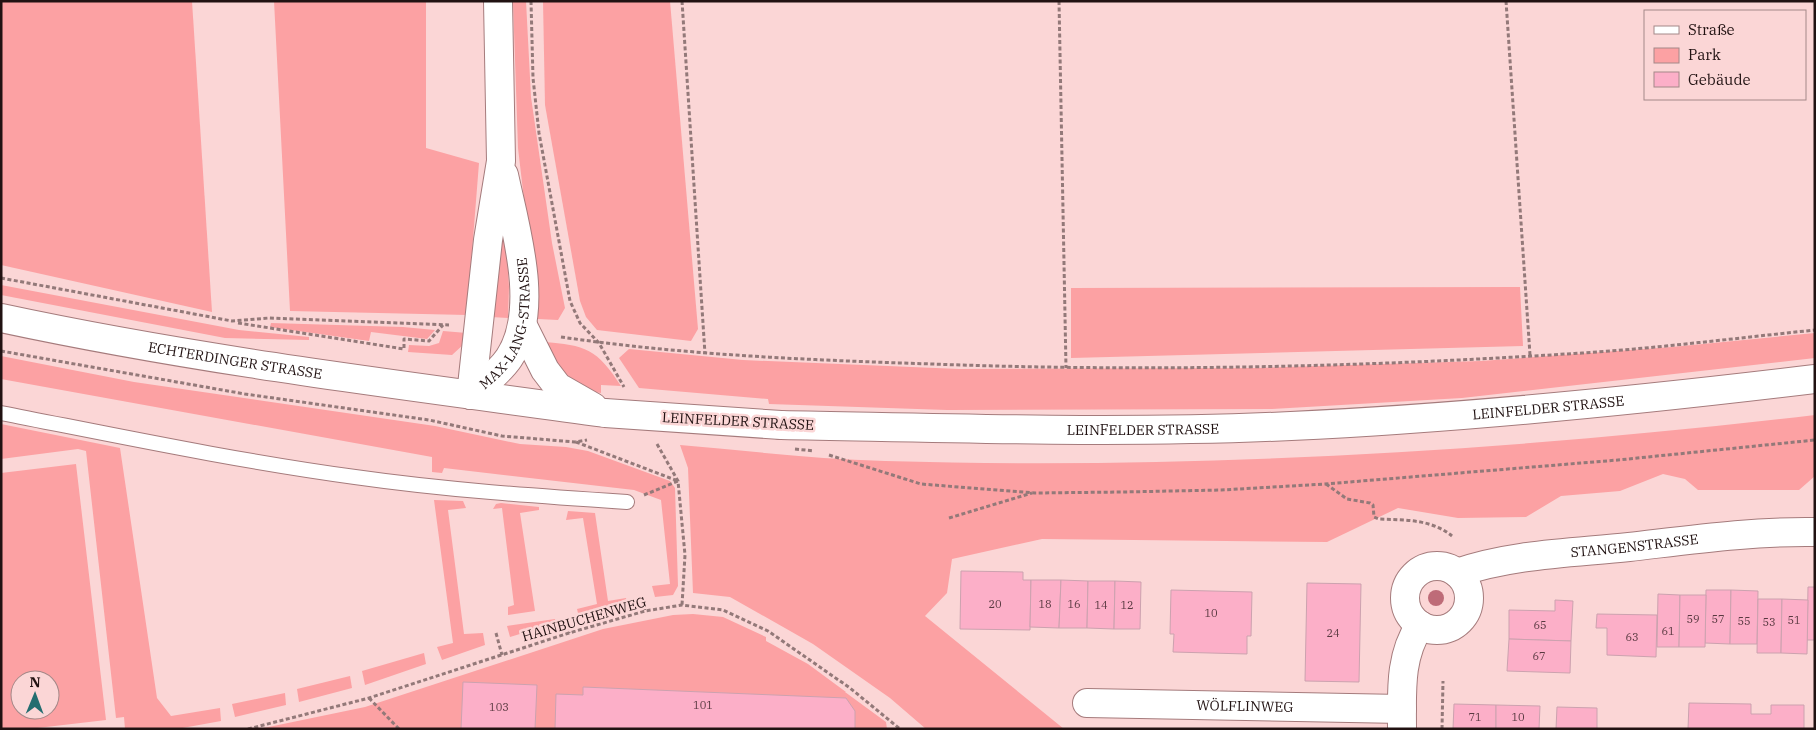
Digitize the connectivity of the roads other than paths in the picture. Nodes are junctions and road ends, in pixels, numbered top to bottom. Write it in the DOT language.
graph roads {
  1 [pos="498,1"];
  2 [pos="501,161"];
  3 [pos="1,318"];
  4 [pos="523,326"];
  5 [pos="1815,379"];
  6 [pos="470,395"];
  7 [pos="1,413"];
  8 [pos="602,413"];
  9 [pos="627,502"];
  10 [pos="1815,532"];
  11 [pos="1457,573"];
  12 [pos="1420,625"];
  13 [pos="1087,703"];
  14 [pos="1402,719"];
  1 -- 2 [label="main road, MAX-LANG-STRASSE"];
  2 -- 4 [label="main road, MAX-LANG-STRASSE"];
  2 -- 6 [label="main road, MAX-LANG-STRASSE"];
  3 -- 6 [label="main road, ECHTERDINGER STRASSE"];
  4 -- 6 [label="main road, MAX-LANG-STRASSE"];
  4 -- 8 [label="main road"];
  5 -- 8 [label="main road, LEINFELDER STRASSE, bridge"];
  6 -- 8 [label="main road, LEINFELDER STRASSE"];
  7 -- 9 [label="lane"];
  10 -- 11 [label="main road, STANGENSTRASSE"];
  11 -- 12 [label="main road"];
  11 -- 12 [label="main road"];
  12 -- 14 [label="main road"];
  13 -- 14 [label="main road, WÖLFLINWEG"];
}
